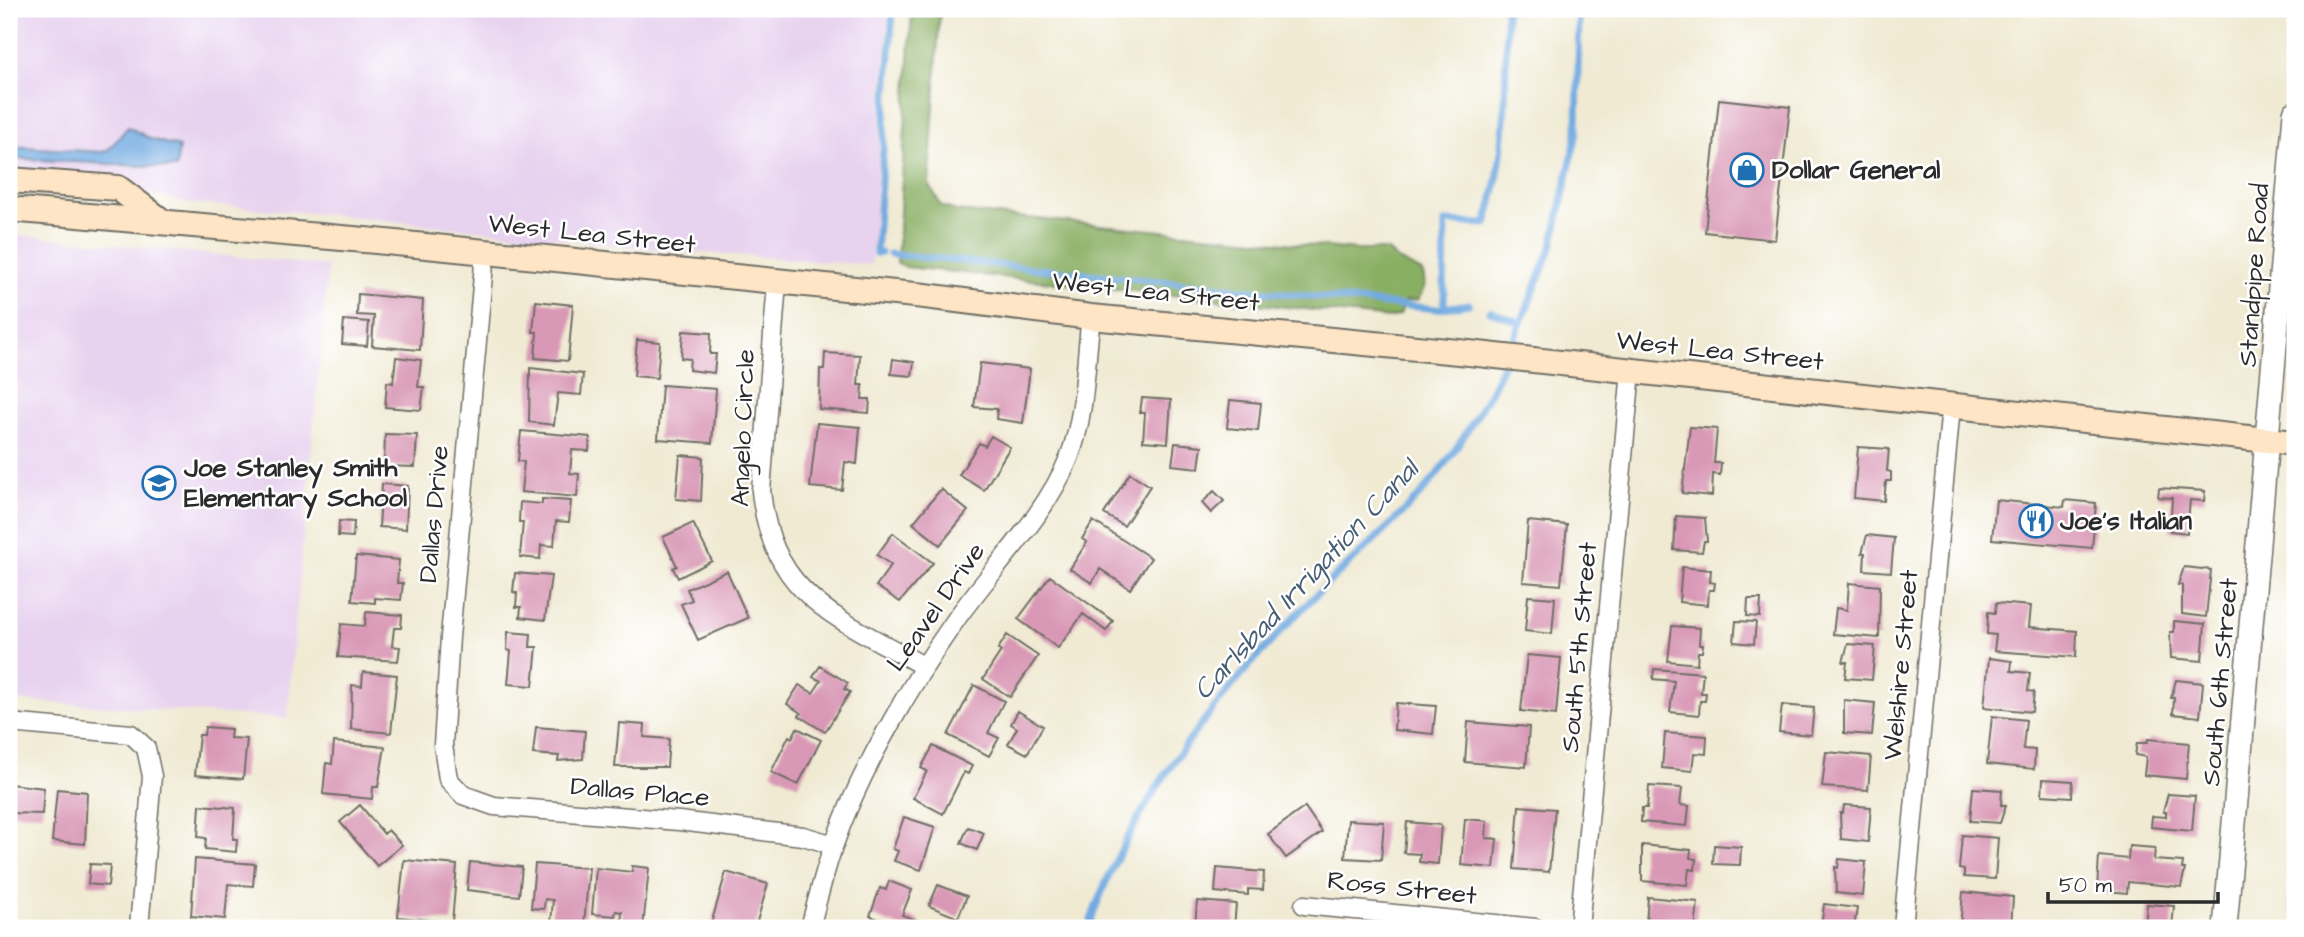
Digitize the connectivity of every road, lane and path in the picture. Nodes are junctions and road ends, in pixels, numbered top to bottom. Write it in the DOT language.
graph roads {
  1 [pos="2295,113"];
  2 [pos="9,180"];
  3 [pos="9,209"];
  4 [pos="163,222"];
  5 [pos="485,253"];
  6 [pos="776,282"];
  7 [pos="1091,317"];
  8 [pos="1631,371"];
  9 [pos="1951,407"];
  10 [pos="2269,442"];
  11 [pos="2295,443"];
  12 [pos="923,666"];
  13 [pos="9,723"];
  14 [pos="448,779"];
  15 [pos="834,845"];
  16 [pos="1304,905"];
  17 [pos="139,928"];
  18 [pos="810,928"];
  19 [pos="1536,928"];
  20 [pos="1579,928"];
  21 [pos="1903,928"];
  22 [pos="2225,928"];
  1 -- 10 [label="street, Standpipe Road"];
  2 -- 4 [label="main road"];
  3 -- 4 [label="main road, West Lea Street"];
  4 -- 5 [label="main road, West Lea Street"];
  5 -- 6 [label="main road, West Lea Street"];
  5 -- 14 [label="street, Dallas Drive"];
  6 -- 7 [label="main road, West Lea Street"];
  6 -- 12 [label="street, Angelo Circle"];
  7 -- 8 [label="main road, West Lea Street"];
  7 -- 12 [label="street, Leavel Drive"];
  8 -- 9 [label="main road, West Lea Street"];
  8 -- 20 [label="street, South 5th Street"];
  9 -- 10 [label="main road, West Lea Street"];
  9 -- 21 [label="street, Welshire Street"];
  10 -- 11 [label="main road, West Lea Street"];
  10 -- 22 [label="street, South 6th Street"];
  12 -- 15 [label="street, Leavel Drive"];
  13 -- 17 [label="street"];
  14 -- 15 [label="street, Dallas Place"];
  15 -- 18 [label="street, Leavel Drive"];
  16 -- 19 [label="street, Ross Street"];
}
